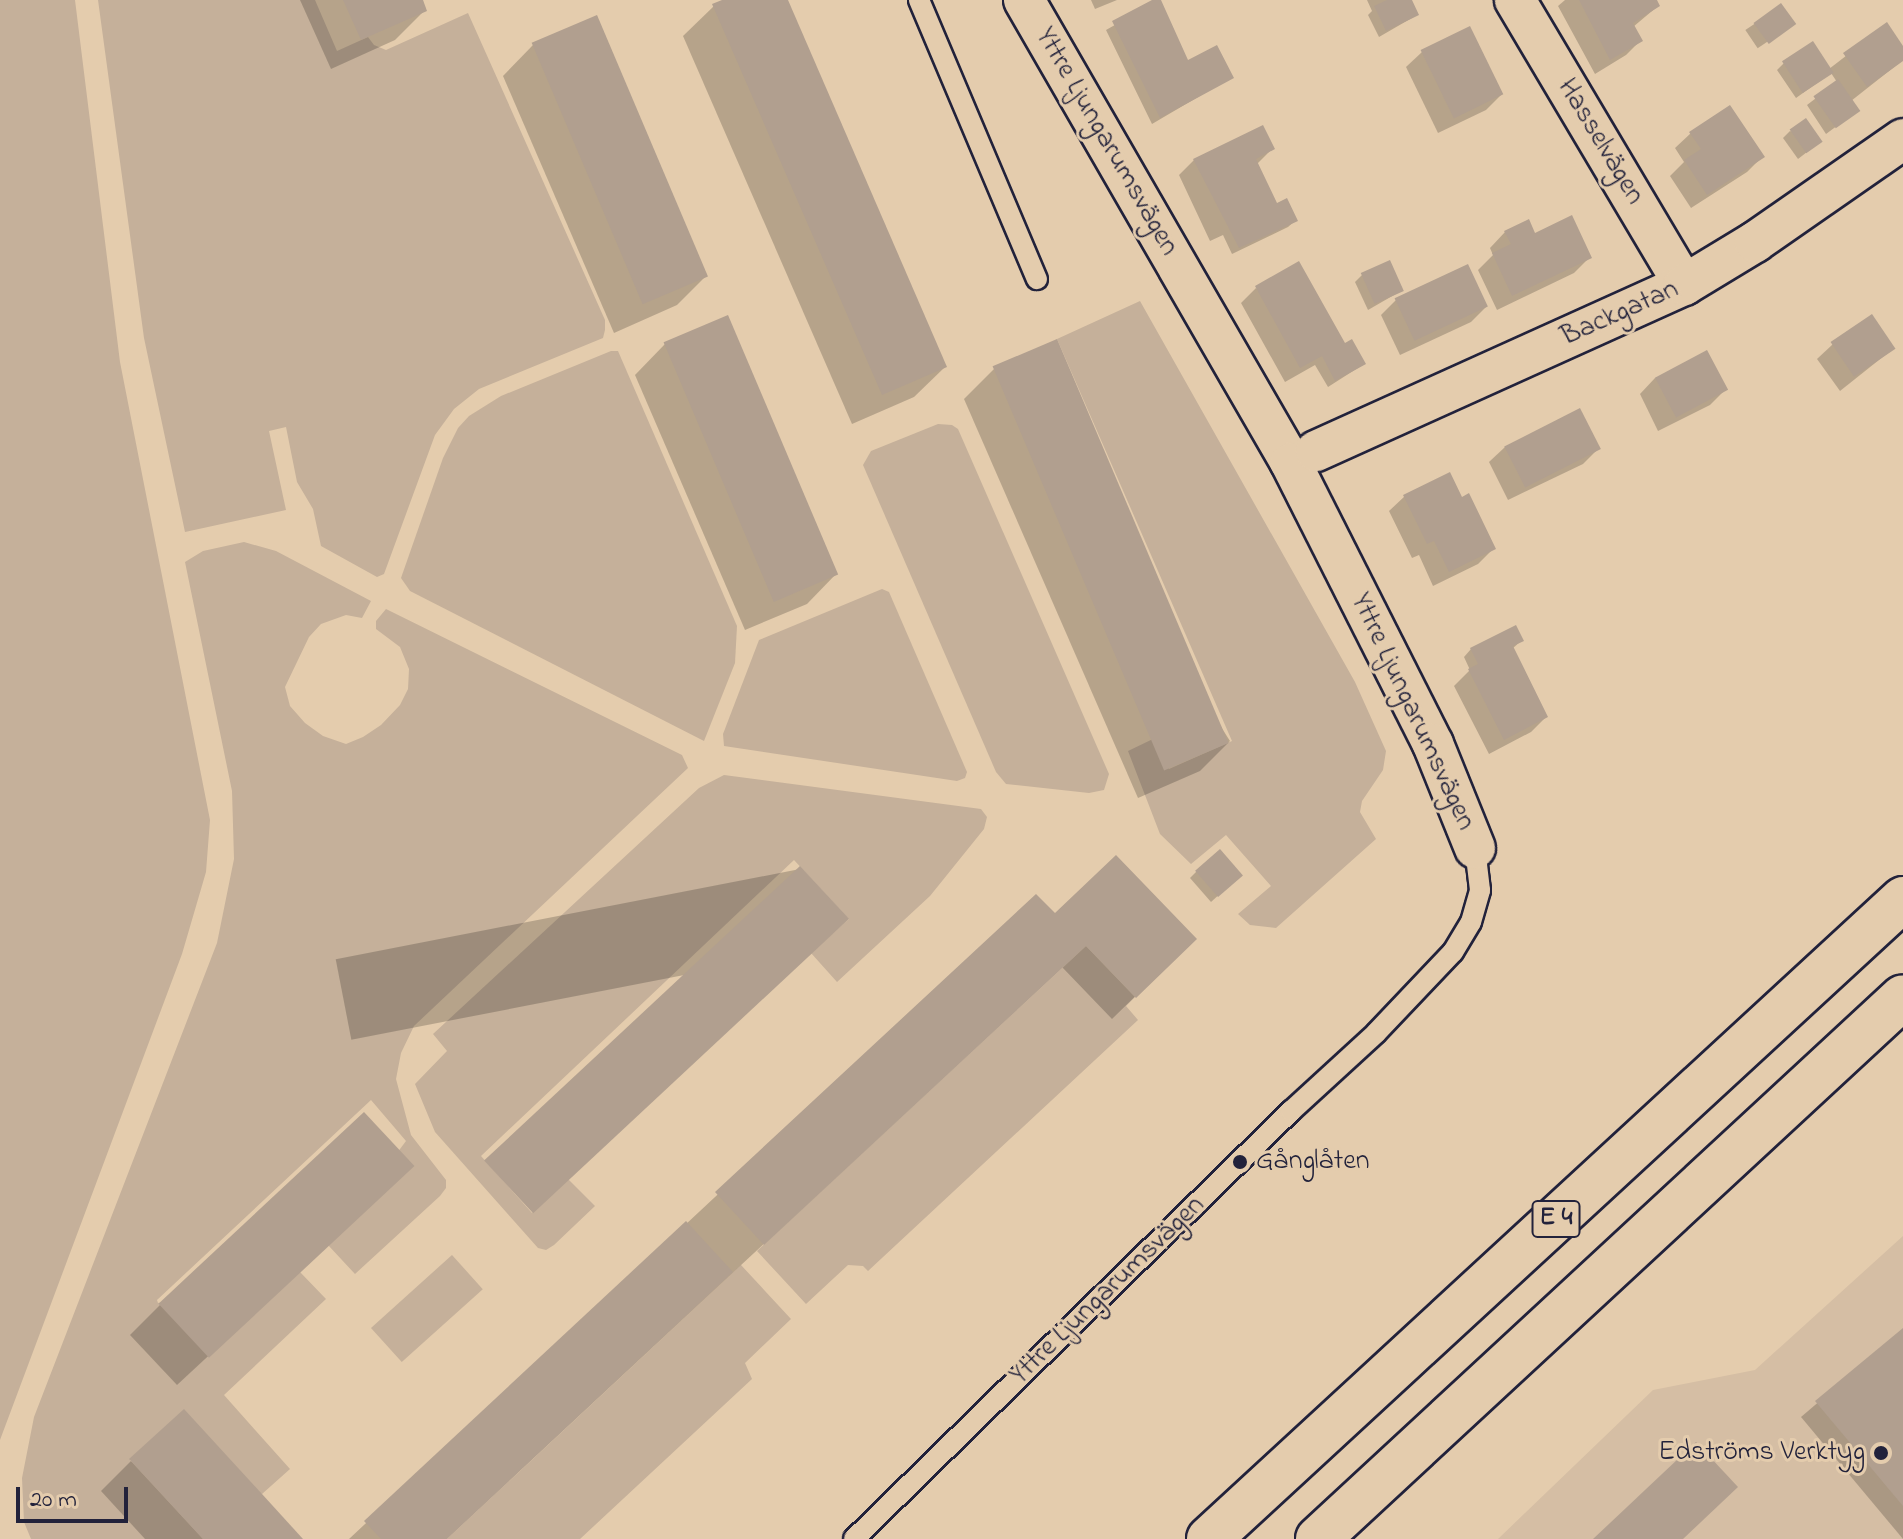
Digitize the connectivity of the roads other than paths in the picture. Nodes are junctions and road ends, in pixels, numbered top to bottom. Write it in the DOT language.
graph roads {
  1 [pos="919,0"];
  2 [pos="1024,0"];
  3 [pos="1515,0"];
  4 [pos="1903,139"];
  5 [pos="1037,279"];
  6 [pos="1684,285"];
  7 [pos="1316,451"];
  8 [pos="1475,848"];
  9 [pos="1903,899"];
  10 [pos="1903,997"];
  11 [pos="854,1539"];
  12 [pos="1209,1539"];
  13 [pos="1318,1539"];
  1 -- 5 [label="lane"];
  2 -- 8 [label="street, Yttre Ljungarumsvägen"];
  3 -- 6 [label="street, Hasselvägen"];
  4 -- 6 [label="street, Backgatan"];
  6 -- 7 [label="street, Backgatan"];
  8 -- 11 [label="lane, Yttre Ljungarumsvägen"];
  9 -- 12 [label="highway, E 4"];
  10 -- 13 [label="highway, E 4"];
}
